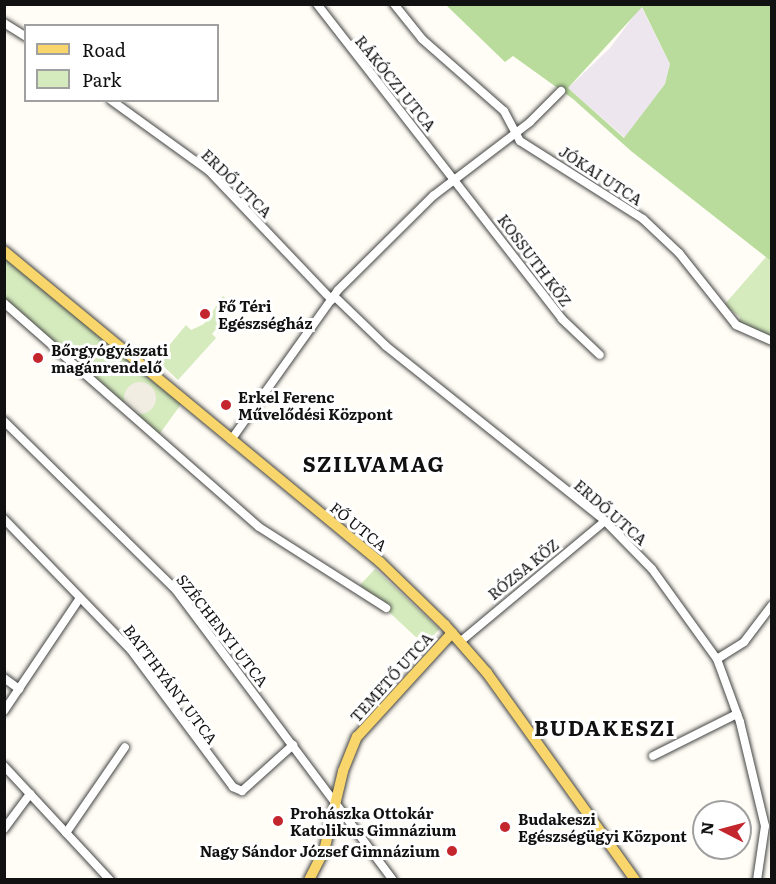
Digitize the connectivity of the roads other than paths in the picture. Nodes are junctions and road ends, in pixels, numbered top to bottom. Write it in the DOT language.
graph roads {
  1 [pos="394,4"];
  2 [pos="318,5"];
  3 [pos="4,23"];
  4 [pos="24,36"];
  5 [pos="561,91"];
  6 [pos="114,102"];
  7 [pos="515,132"];
  8 [pos="454,177"];
  9 [pos="4,251"];
  10 [pos="331,301"];
  11 [pos="4,303"];
  12 [pos="771,341"];
  13 [pos="600,355"];
  14 [pos="4,422"];
  15 [pos="231,440"];
  16 [pos="4,519"];
  17 [pos="605,521"];
  18 [pos="80,598"];
  19 [pos="771,605"];
  20 [pos="386,608"];
  21 [pos="457,637"];
  22 [pos="717,660"];
  23 [pos="4,678"];
  24 [pos="19,689"];
  25 [pos="4,711"];
  26 [pos="737,714"];
  27 [pos="293,745"];
  28 [pos="125,747"];
  29 [pos="653,756"];
  30 [pos="4,766"];
  31 [pos="30,794"];
  32 [pos="335,808"];
  33 [pos="771,816"];
  34 [pos="765,826"];
  35 [pos="4,829"];
  36 [pos="66,833"];
  37 [pos="110,879"];
  38 [pos="309,879"];
  39 [pos="393,879"];
  40 [pos="635,879"];
  41 [pos="757,879"];
  1 -- 7 [label="street"];
  2 -- 8 [label="street, RÁKÓCZI UTCA"];
  3 -- 4 [label="street"];
  5 -- 7 [label="street"];
  6 -- 10 [label="street, ERDŐ UTCA"];
  7 -- 8 [label="street"];
  7 -- 12 [label="street, JÓKAI UTCA"];
  8 -- 10 [label="street"];
  8 -- 13 [label="street, KOSSUTH KÖZ"];
  9 -- 15 [label="main road, FŐ UTCA"];
  10 -- 15 [label="street"];
  10 -- 17 [label="street, ERDŐ UTCA"];
  11 -- 20 [label="street"];
  14 -- 27 [label="street, SZÉCHENYI UTCA"];
  15 -- 21 [label="main road, FŐ UTCA"];
  16 -- 18 [label="street, BATTHYÁNY UTCA"];
  17 -- 21 [label="street, RÓZSA KÖZ"];
  17 -- 22 [label="street, ERDŐ UTCA"];
  18 -- 24 [label="street"];
  18 -- 27 [label="street, BATTHYÁNY UTCA"];
  19 -- 22 [label="street"];
  21 -- 32 [label="main road, TEMETŐ UTCA"];
  21 -- 40 [label="main road, FŐ UTCA"];
  22 -- 26 [label="street, ERDŐ UTCA"];
  23 -- 24 [label="street"];
  24 -- 25 [label="street"];
  26 -- 29 [label="street"];
  26 -- 34 [label="street, ERDŐ UTCA"];
  27 -- 32 [label="street, SZÉCHENYI UTCA"];
  28 -- 36 [label="street"];
  30 -- 31 [label="street"];
  31 -- 35 [label="street"];
  31 -- 36 [label="street"];
  32 -- 38 [label="main road, TEMETŐ UTCA"];
  32 -- 39 [label="street, SZÉCHENYI UTCA"];
  33 -- 34 [label="street"];
  34 -- 41 [label="street, ERDŐ UTCA"];
  36 -- 37 [label="street"];
}
